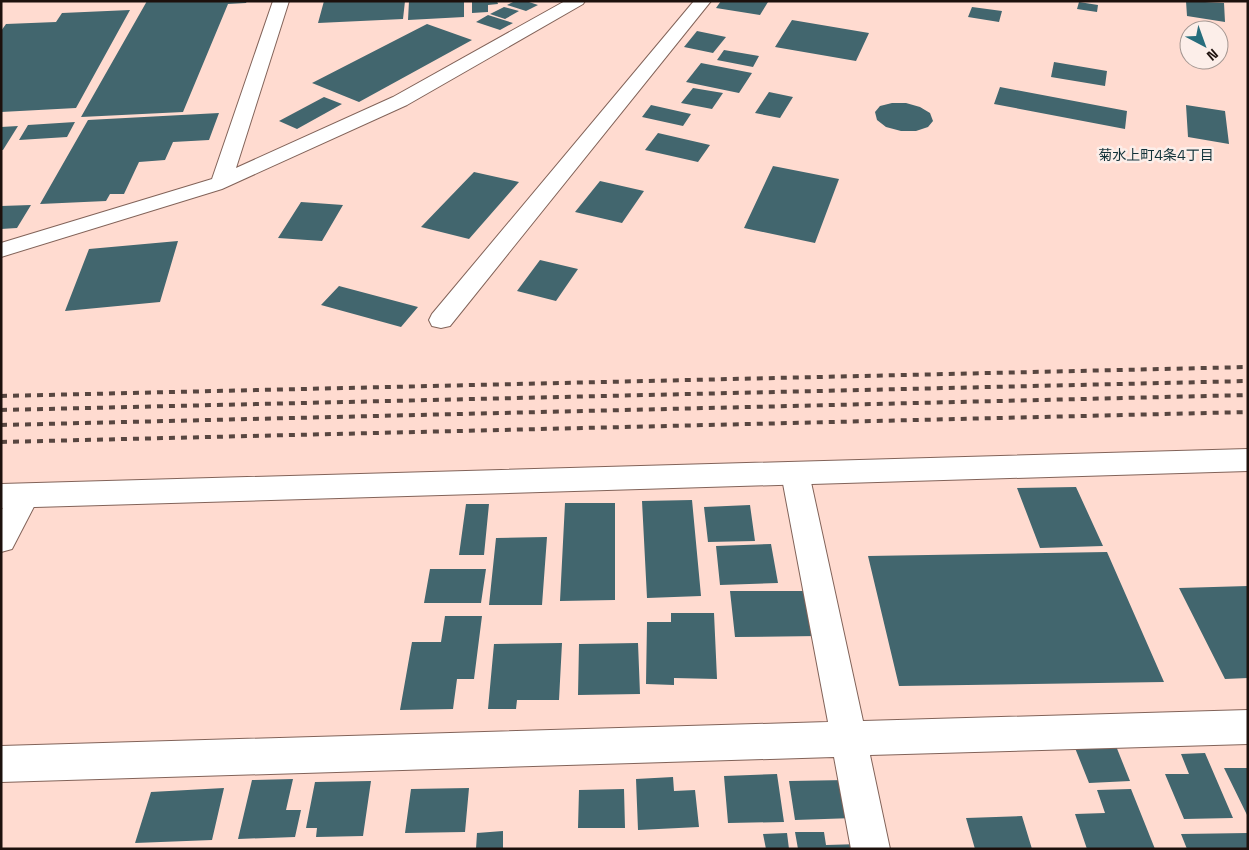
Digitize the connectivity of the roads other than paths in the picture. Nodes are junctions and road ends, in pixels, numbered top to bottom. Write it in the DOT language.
graph roads {
  1 [pos="281,1"];
  2 [pos="577,1"];
  3 [pos="703,1"];
  4 [pos="221,182"];
  5 [pos="1,250"];
  6 [pos="441,320"];
  7 [pos="1248,460"];
  8 [pos="795,473"];
  9 [pos="13,496"];
  10 [pos="1,540"];
  11 [pos="1248,727"];
  12 [pos="849,738"];
  13 [pos="1,764"];
  14 [pos="871,849"];
  1 -- 4 [label="street"];
  2 -- 4 [label="street"];
  3 -- 6 [label="street"];
  4 -- 5 [label="street"];
  7 -- 8 [label="street"];
  8 -- 9 [label="street"];
  8 -- 12 [label="street"];
  9 -- 10 [label="street"];
  11 -- 12 [label="street"];
  12 -- 13 [label="street"];
  12 -- 14 [label="street"];
}
